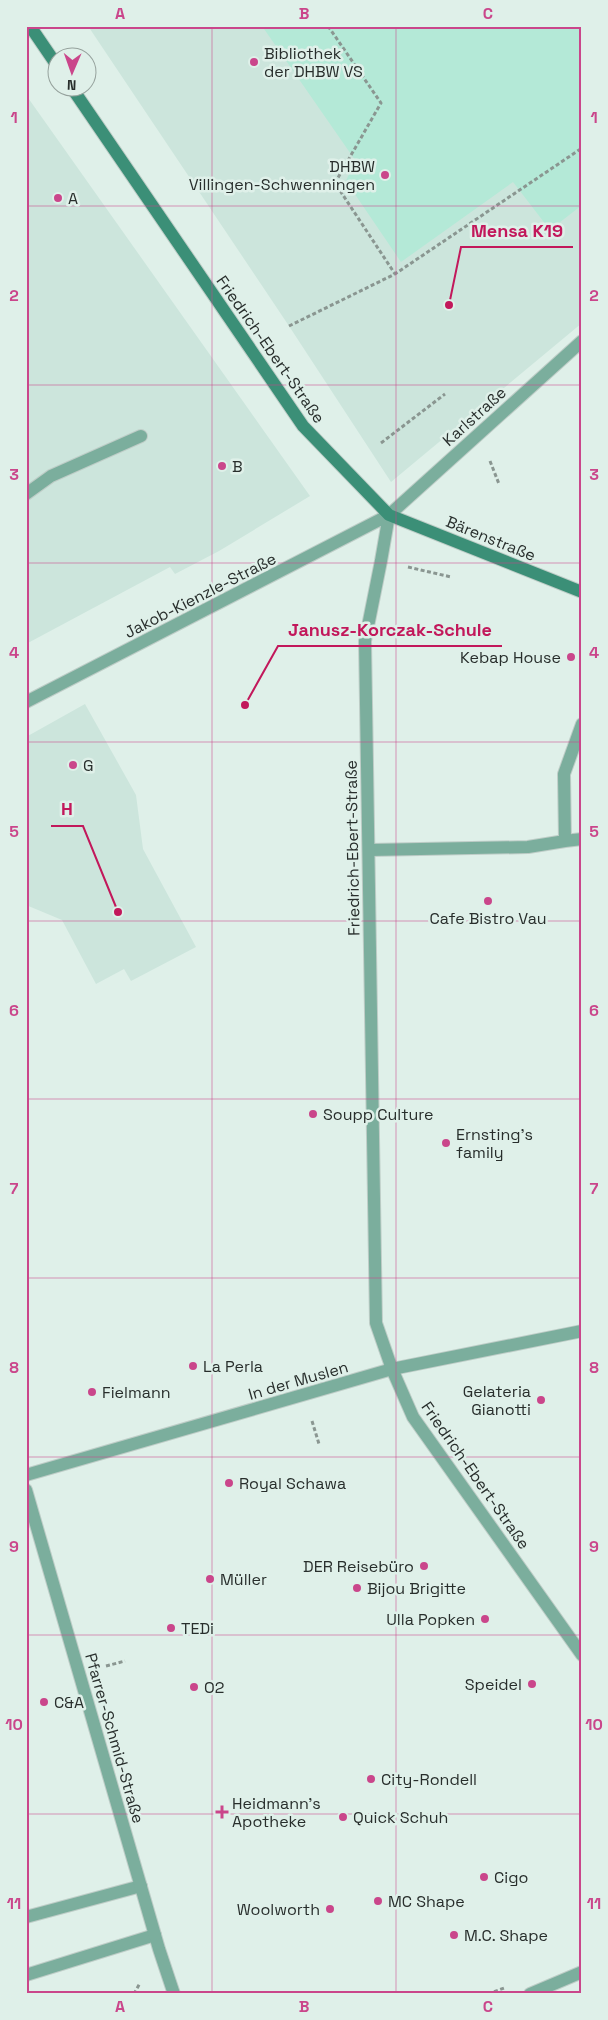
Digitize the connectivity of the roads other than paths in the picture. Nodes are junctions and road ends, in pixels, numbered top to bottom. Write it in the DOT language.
graph roads {
  1 [pos="30,26"];
  2 [pos="48,52"];
  3 [pos="79,98"];
  4 [pos="582,341"];
  5 [pos="141,436"];
  6 [pos="26,494"];
  7 [pos="388,515"];
  8 [pos="582,592"];
  9 [pos="26,702"];
  10 [pos="582,724"];
  11 [pos="582,839"];
  12 [pos="565,841"];
  13 [pos="369,850"];
  14 [pos="582,1331"];
  15 [pos="392,1369"];
  16 [pos="26,1475"];
  17 [pos="26,1490"];
  18 [pos="582,1655"];
  19 [pos="141,1886"];
  20 [pos="26,1917"];
  21 [pos="155,1936"];
  22 [pos="582,1972"];
  23 [pos="26,1975"];
  24 [pos="174,1994"];
  25 [pos="530,1994"];
  1 -- 2 [label="main road"];
  3 -- 7 [label="main road, Friedrich-Ebert-Straße"];
  4 -- 7 [label="street, Karlstraße"];
  5 -- 6 [label="street"];
  7 -- 8 [label="main road, Bärenstraße"];
  7 -- 9 [label="street, Jakob-Kienzle-Straße"];
  7 -- 13 [label="street, Friedrich-Ebert-Straße"];
  10 -- 12 [label="street"];
  11 -- 12 [label="street"];
  12 -- 13 [label="street"];
  13 -- 15 [label="street, Friedrich-Ebert-Straße"];
  14 -- 15 [label="street, In der Muslen"];
  15 -- 16 [label="street, In der Muslen"];
  15 -- 18 [label="street, Friedrich-Ebert-Straße"];
  17 -- 19 [label="street, Pfarrer-Schmid-Straße"];
  19 -- 20 [label="street"];
  19 -- 21 [label="street, Pfarrer-Schmid-Straße"];
  21 -- 23 [label="street"];
  21 -- 24 [label="street, Pfarrer-Schmid-Straße"];
  22 -- 25 [label="street"];
}
